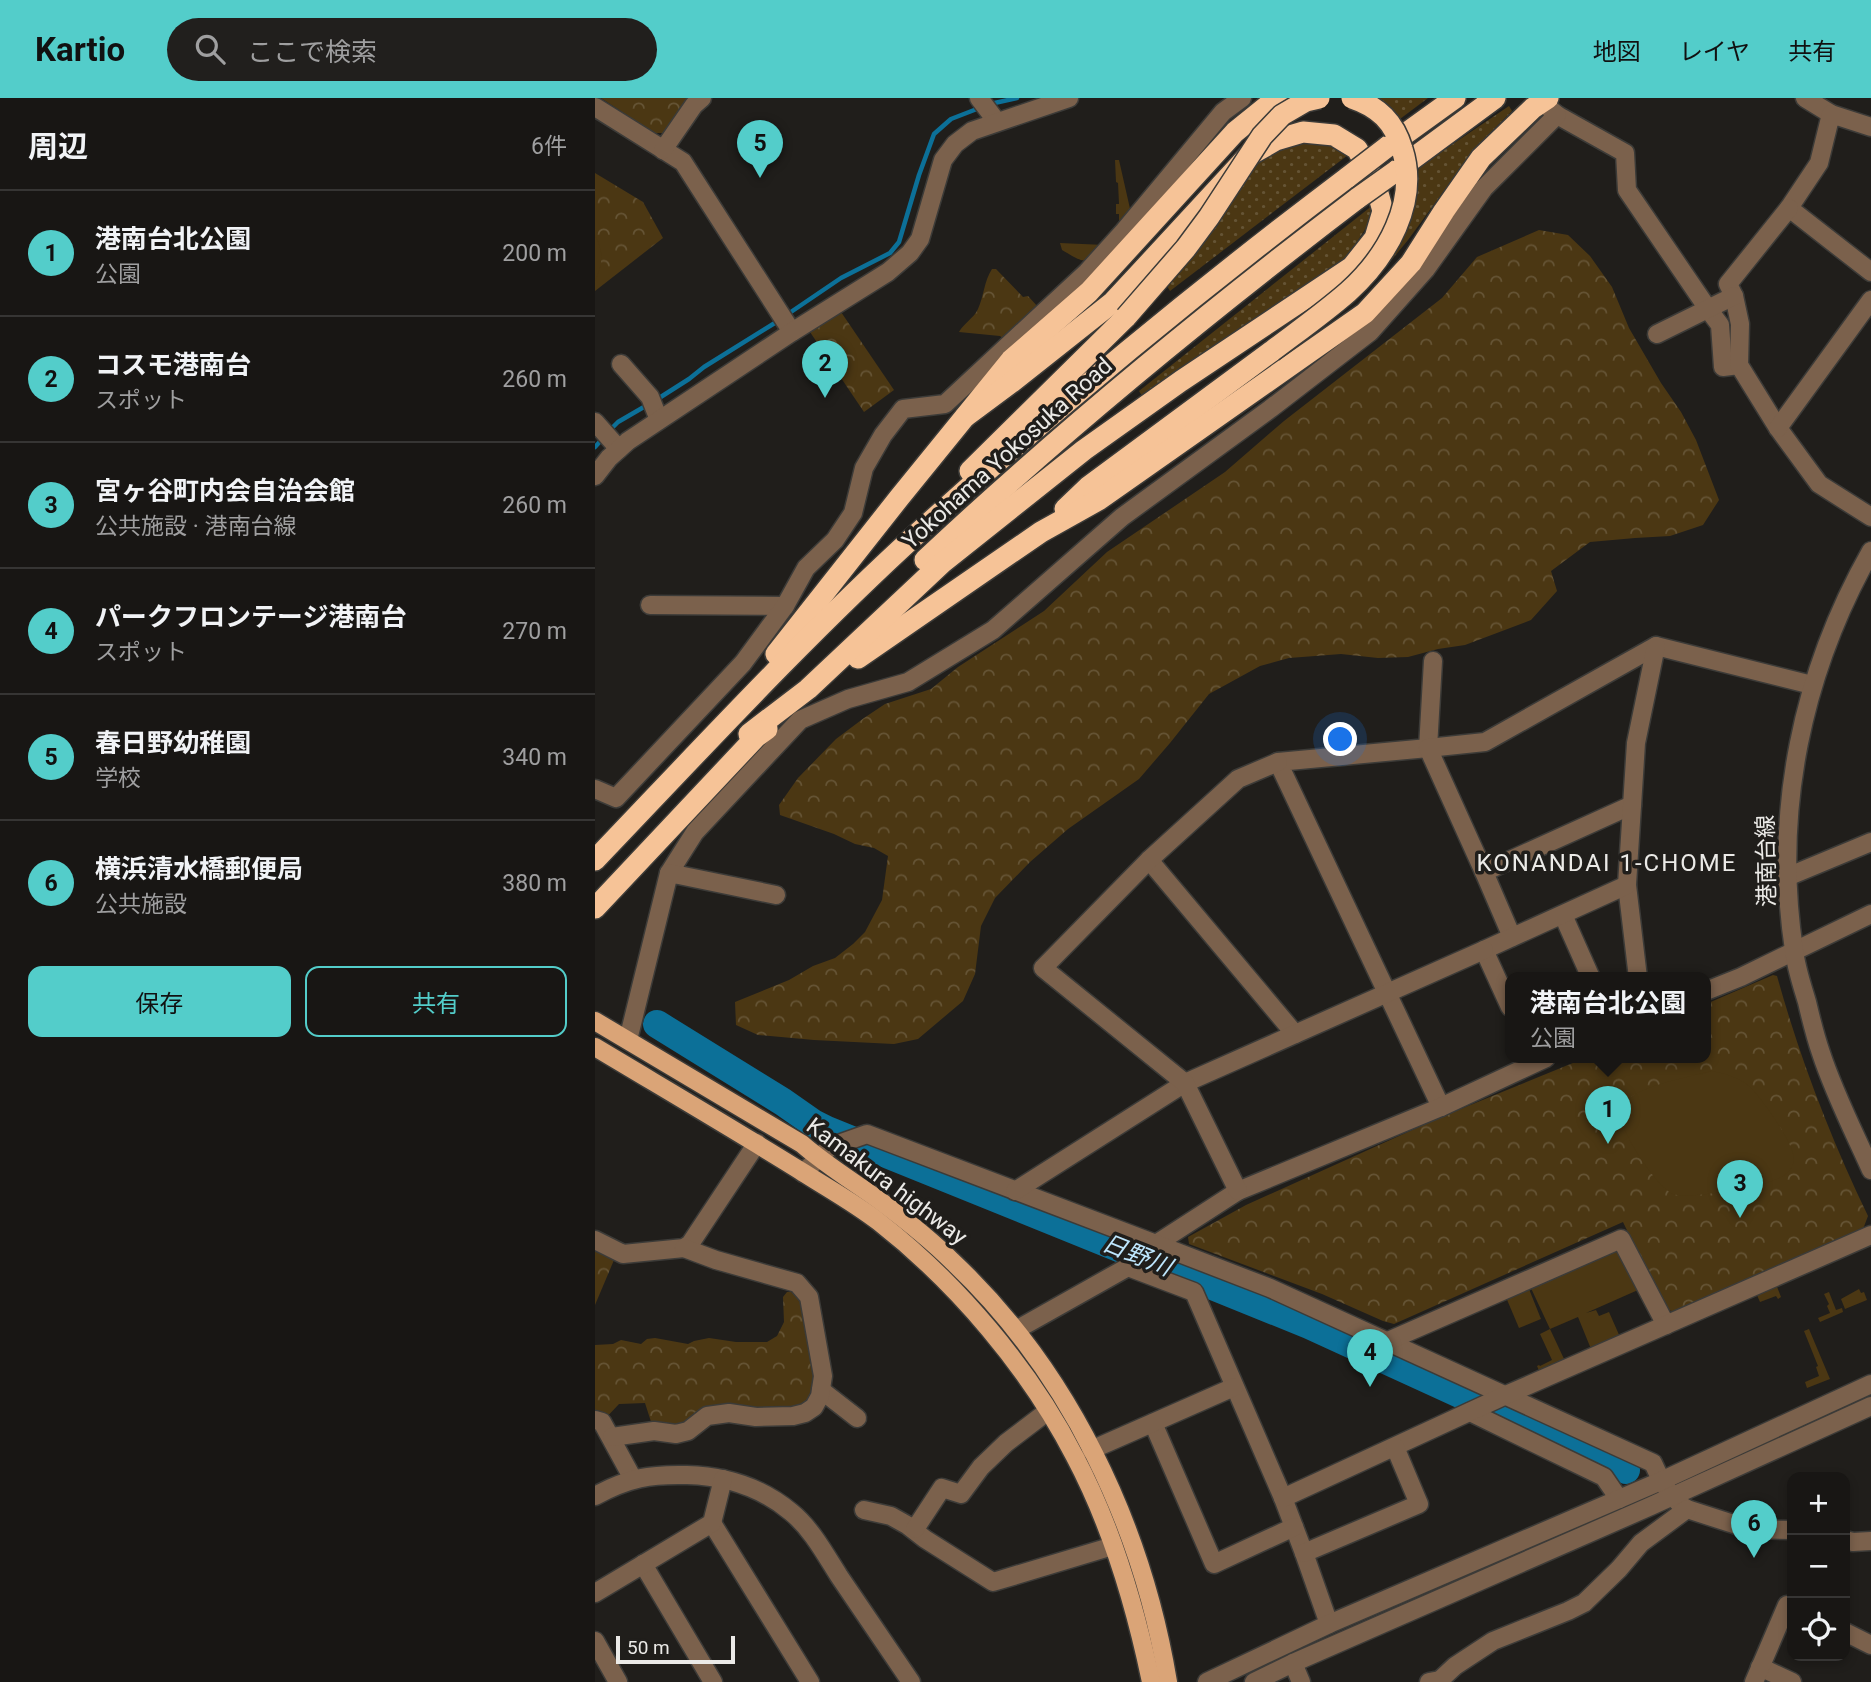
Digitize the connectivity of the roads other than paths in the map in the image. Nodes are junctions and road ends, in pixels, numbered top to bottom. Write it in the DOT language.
graph roads {
  1 [pos="702,98"];
  2 [pos="979,98"];
  3 [pos="1069,98"];
  4 [pos="1243,98"];
  5 [pos="1277,98"];
  6 [pos="1319,98"];
  7 [pos="1352,98"];
  8 [pos="1455,98"];
  9 [pos="1495,98"];
  10 [pos="1805,98"];
  11 [pos="595,107"];
  12 [pos="1552,108"];
  13 [pos="1831,114"];
  14 [pos="994,119"];
  15 [pos="1871,127"];
  16 [pos="663,150"];
  17 [pos="1789,208"];
  18 [pos="1871,272"];
  19 [pos="1734,296"];
  20 [pos="1871,300"];
  21 [pos="1708,309"];
  22 [pos="790,329"];
  23 [pos="1657,334"];
  24 [pos="621,364"];
  25 [pos="1739,365"];
  26 [pos="655,410"];
  27 [pos="967,416"];
  28 [pos="1778,428"];
  29 [pos="607,436"];
  30 [pos="595,476"];
  31 [pos="1871,517"];
  32 [pos="919,532"];
  33 [pos="1041,532"];
  34 [pos="1871,551"];
  35 [pos="939,557"];
  36 [pos="650,605"];
  37 [pos="785,606"];
  38 [pos="1656,646"];
  39 [pos="1433,661"];
  40 [pos="1812,685"];
  41 [pos="1428,748"];
  42 [pos="1278,762"];
  43 [pos="595,789"];
  44 [pos="1632,805"];
  45 [pos="1871,842"];
  46 [pos="595,846"];
  47 [pos="595,860"];
  48 [pos="1149,860"];
  49 [pos="1484,872"];
  50 [pos="669,873"];
  51 [pos="1787,877"];
  52 [pos="1627,885"];
  53 [pos="595,893"];
  54 [pos="776,895"];
  55 [pos="595,908"];
  56 [pos="1871,914"];
  57 [pos="1563,915"];
  58 [pos="1512,937"];
  59 [pos="1484,950"];
  60 [pos="1794,952"];
  61 [pos="1588,972"];
  62 [pos="1637,972"];
  63 [pos="1711,989"];
  64 [pos="1388,992"];
  65 [pos="1505,996"];
  66 [pos="595,1021"];
  67 [pos="1295,1034"];
  68 [pos="628,1040"];
  69 [pos="595,1047"];
  70 [pos="1533,1063"];
  71 [pos="1185,1083"];
  72 [pos="1441,1107"];
  73 [pos="757,1143"];
  74 [pos="825,1152"];
  75 [pos="1871,1170"];
  76 [pos="803,1173"];
  77 [pos="1015,1191"];
  78 [pos="1238,1191"];
  79 [pos="1871,1235"];
  80 [pos="595,1240"];
  81 [pos="1155,1245"];
  82 [pos="684,1248"];
  83 [pos="1128,1267"];
  84 [pos="1666,1325"];
  85 [pos="1016,1330"];
  86 [pos="1388,1341"];
  87 [pos="1871,1384"];
  88 [pos="1234,1387"];
  89 [pos="821,1390"];
  90 [pos="1505,1395"];
  91 [pos="1871,1406"];
  92 [pos="1048,1411"];
  93 [pos="1470,1412"];
  94 [pos="857,1418"];
  95 [pos="595,1420"];
  96 [pos="1153,1423"];
  97 [pos="612,1437"];
  98 [pos="1395,1447"];
  99 [pos="1091,1450"];
  100 [pos="633,1479"];
  101 [pos="723,1479"];
  102 [pos="1661,1481"];
  103 [pos="1673,1495"];
  104 [pos="595,1496"];
  105 [pos="1283,1498"];
  106 [pos="1619,1499"];
  107 [pos="1687,1508"];
  108 [pos="864,1510"];
  109 [pos="712,1523"];
  110 [pos="1294,1527"];
  111 [pos="915,1529"];
  112 [pos="1787,1530"];
  113 [pos="1850,1541"];
  114 [pos="1871,1541"];
  115 [pos="1113,1546"];
  116 [pos="1304,1553"];
  117 [pos="643,1564"];
  118 [pos="595,1593"];
  119 [pos="1787,1607"];
  120 [pos="1329,1624"];
  121 [pos="1850,1635"];
  122 [pos="595,1641"];
  123 [pos="1871,1646"];
  124 [pos="1293,1663"];
  125 [pos="1757,1674"];
  126 [pos="1436,1681"];
  127 [pos="618,1682"];
  128 [pos="713,1682"];
  129 [pos="810,1682"];
  130 [pos="911,1682"];
  131 [pos="1151,1682"];
  132 [pos="1168,1682"];
  133 [pos="1207,1682"];
  134 [pos="1254,1682"];
  135 [pos="1301,1682"];
  136 [pos="1792,1682"];
  1 -- 16 [label="street"];
  2 -- 14 [label="street"];
  3 -- 14 [label="street"];
  4 -- 37 [label="street"];
  5 -- 27 [label="highway"];
  6 -- 32 [label="highway, bridge"];
  7 -- 33 [label="highway, bridge"];
  8 -- 32 [label="highway, Yokohama Yokosuka Road, bridge"];
  9 -- 35 [label="highway, Yokohama Yokosuka Road, bridge"];
  10 -- 13 [label="street"];
  11 -- 16 [label="street"];
  12 -- 21 [label="street"];
  12 -- 33 [label="highway"];
  12 -- 50 [label="street"];
  13 -- 15 [label="street"];
  13 -- 17 [label="street"];
  14 -- 22 [label="street"];
  16 -- 22 [label="street"];
  17 -- 18 [label="street"];
  17 -- 19 [label="street"];
  19 -- 21 [label="street"];
  19 -- 25 [label="street"];
  20 -- 28 [label="street"];
  21 -- 23 [label="street"];
  21 -- 25 [label="street"];
  22 -- 26 [label="street"];
  24 -- 26 [label="street"];
  25 -- 28 [label="street"];
  26 -- 29 [label="street"];
  27 -- 35 [label="highway"];
  27 -- 46 [label="highway"];
  28 -- 31 [label="street"];
  29 -- 30 [label="street"];
  32 -- 47 [label="highway, Yokohama Yokosuka Road"];
  33 -- 55 [label="highway"];
  34 -- 40 [label="street, 港南台線"];
  35 -- 53 [label="highway"];
  36 -- 37 [label="street"];
  37 -- 43 [label="street"];
  38 -- 40 [label="street"];
  38 -- 41 [label="street"];
  38 -- 44 [label="street"];
  39 -- 41 [label="street"];
  40 -- 51 [label="street, 港南台線"];
  41 -- 42 [label="street"];
  41 -- 49 [label="street"];
  42 -- 48 [label="street"];
  42 -- 64 [label="street"];
  44 -- 49 [label="street"];
  44 -- 52 [label="street"];
  45 -- 51 [label="street"];
  48 -- 67 [label="street"];
  48 -- 71 [label="street"];
  49 -- 58 [label="street"];
  50 -- 54 [label="street"];
  50 -- 68 [label="street"];
  51 -- 60 [label="street, 港南台線"];
  52 -- 57 [label="street"];
  52 -- 62 [label="street"];
  56 -- 60 [label="street"];
  57 -- 58 [label="street"];
  57 -- 61 [label="street"];
  58 -- 59 [label="street"];
  59 -- 64 [label="street"];
  59 -- 65 [label="street"];
  60 -- 63 [label="street"];
  60 -- 75 [label="street, 港南台線"];
  64 -- 67 [label="street"];
  64 -- 72 [label="street"];
  66 -- 68 [label="main road, Kamakura highway"];
  67 -- 71 [label="street"];
  68 -- 74 [label="main road, Kamakura highway"];
  69 -- 73 [label="main road, Kamakura highway"];
  70 -- 72 [label="street"];
  71 -- 77 [label="street"];
  71 -- 78 [label="street"];
  72 -- 78 [label="street"];
  73 -- 76 [label="main road, Kamakura highway"];
  73 -- 82 [label="street"];
  74 -- 76 [label="street"];
  74 -- 77 [label="street"];
  74 -- 85 [label="main road, Kamakura highway"];
  76 -- 92 [label="main road, Kamakura highway"];
  77 -- 81 [label="street"];
  78 -- 81 [label="street"];
  79 -- 84 [label="street"];
  80 -- 82 [label="street"];
  81 -- 83 [label="street"];
  81 -- 86 [label="street"];
  82 -- 89 [label="street"];
  83 -- 85 [label="street"];
  83 -- 88 [label="street"];
  84 -- 86 [label="street"];
  84 -- 90 [label="street"];
  85 -- 99 [label="main road, Kamakura highway"];
  86 -- 90 [label="street"];
  87 -- 102 [label="street"];
  88 -- 96 [label="street"];
  88 -- 105 [label="street"];
  89 -- 94 [label="street"];
  89 -- 97 [label="street"];
  90 -- 93 [label="street"];
  90 -- 102 [label="street"];
  91 -- 103 [label="street"];
  92 -- 111 [label="street"];
  92 -- 115 [label="main road, Kamakura highway"];
  93 -- 98 [label="street"];
  93 -- 106 [label="street"];
  95 -- 97 [label="street"];
  96 -- 99 [label="street"];
  96 -- 110 [label="street"];
  97 -- 100 [label="street"];
  98 -- 105 [label="street"];
  98 -- 116 [label="street"];
  99 -- 132 [label="main road, Kamakura highway"];
  100 -- 101 [label="street"];
  100 -- 104 [label="street"];
  101 -- 109 [label="street"];
  101 -- 130 [label="street"];
  102 -- 103 [label="street"];
  102 -- 106 [label="street"];
  103 -- 107 [label="street"];
  103 -- 124 [label="street"];
  105 -- 110 [label="street"];
  106 -- 120 [label="street"];
  107 -- 112 [label="street"];
  107 -- 126 [label="street"];
  108 -- 111 [label="street"];
  109 -- 117 [label="street"];
  109 -- 129 [label="street"];
  110 -- 116 [label="street"];
  111 -- 115 [label="street"];
  113 -- 114 [label="street"];
  115 -- 131 [label="main road, Kamakura highway"];
  116 -- 120 [label="street"];
  117 -- 118 [label="street"];
  117 -- 128 [label="street"];
  119 -- 125 [label="street"];
  120 -- 133 [label="street"];
  121 -- 123 [label="street"];
  122 -- 127 [label="street"];
  124 -- 134 [label="street"];
  124 -- 135 [label="street"];
  125 -- 136 [label="street"];
}
